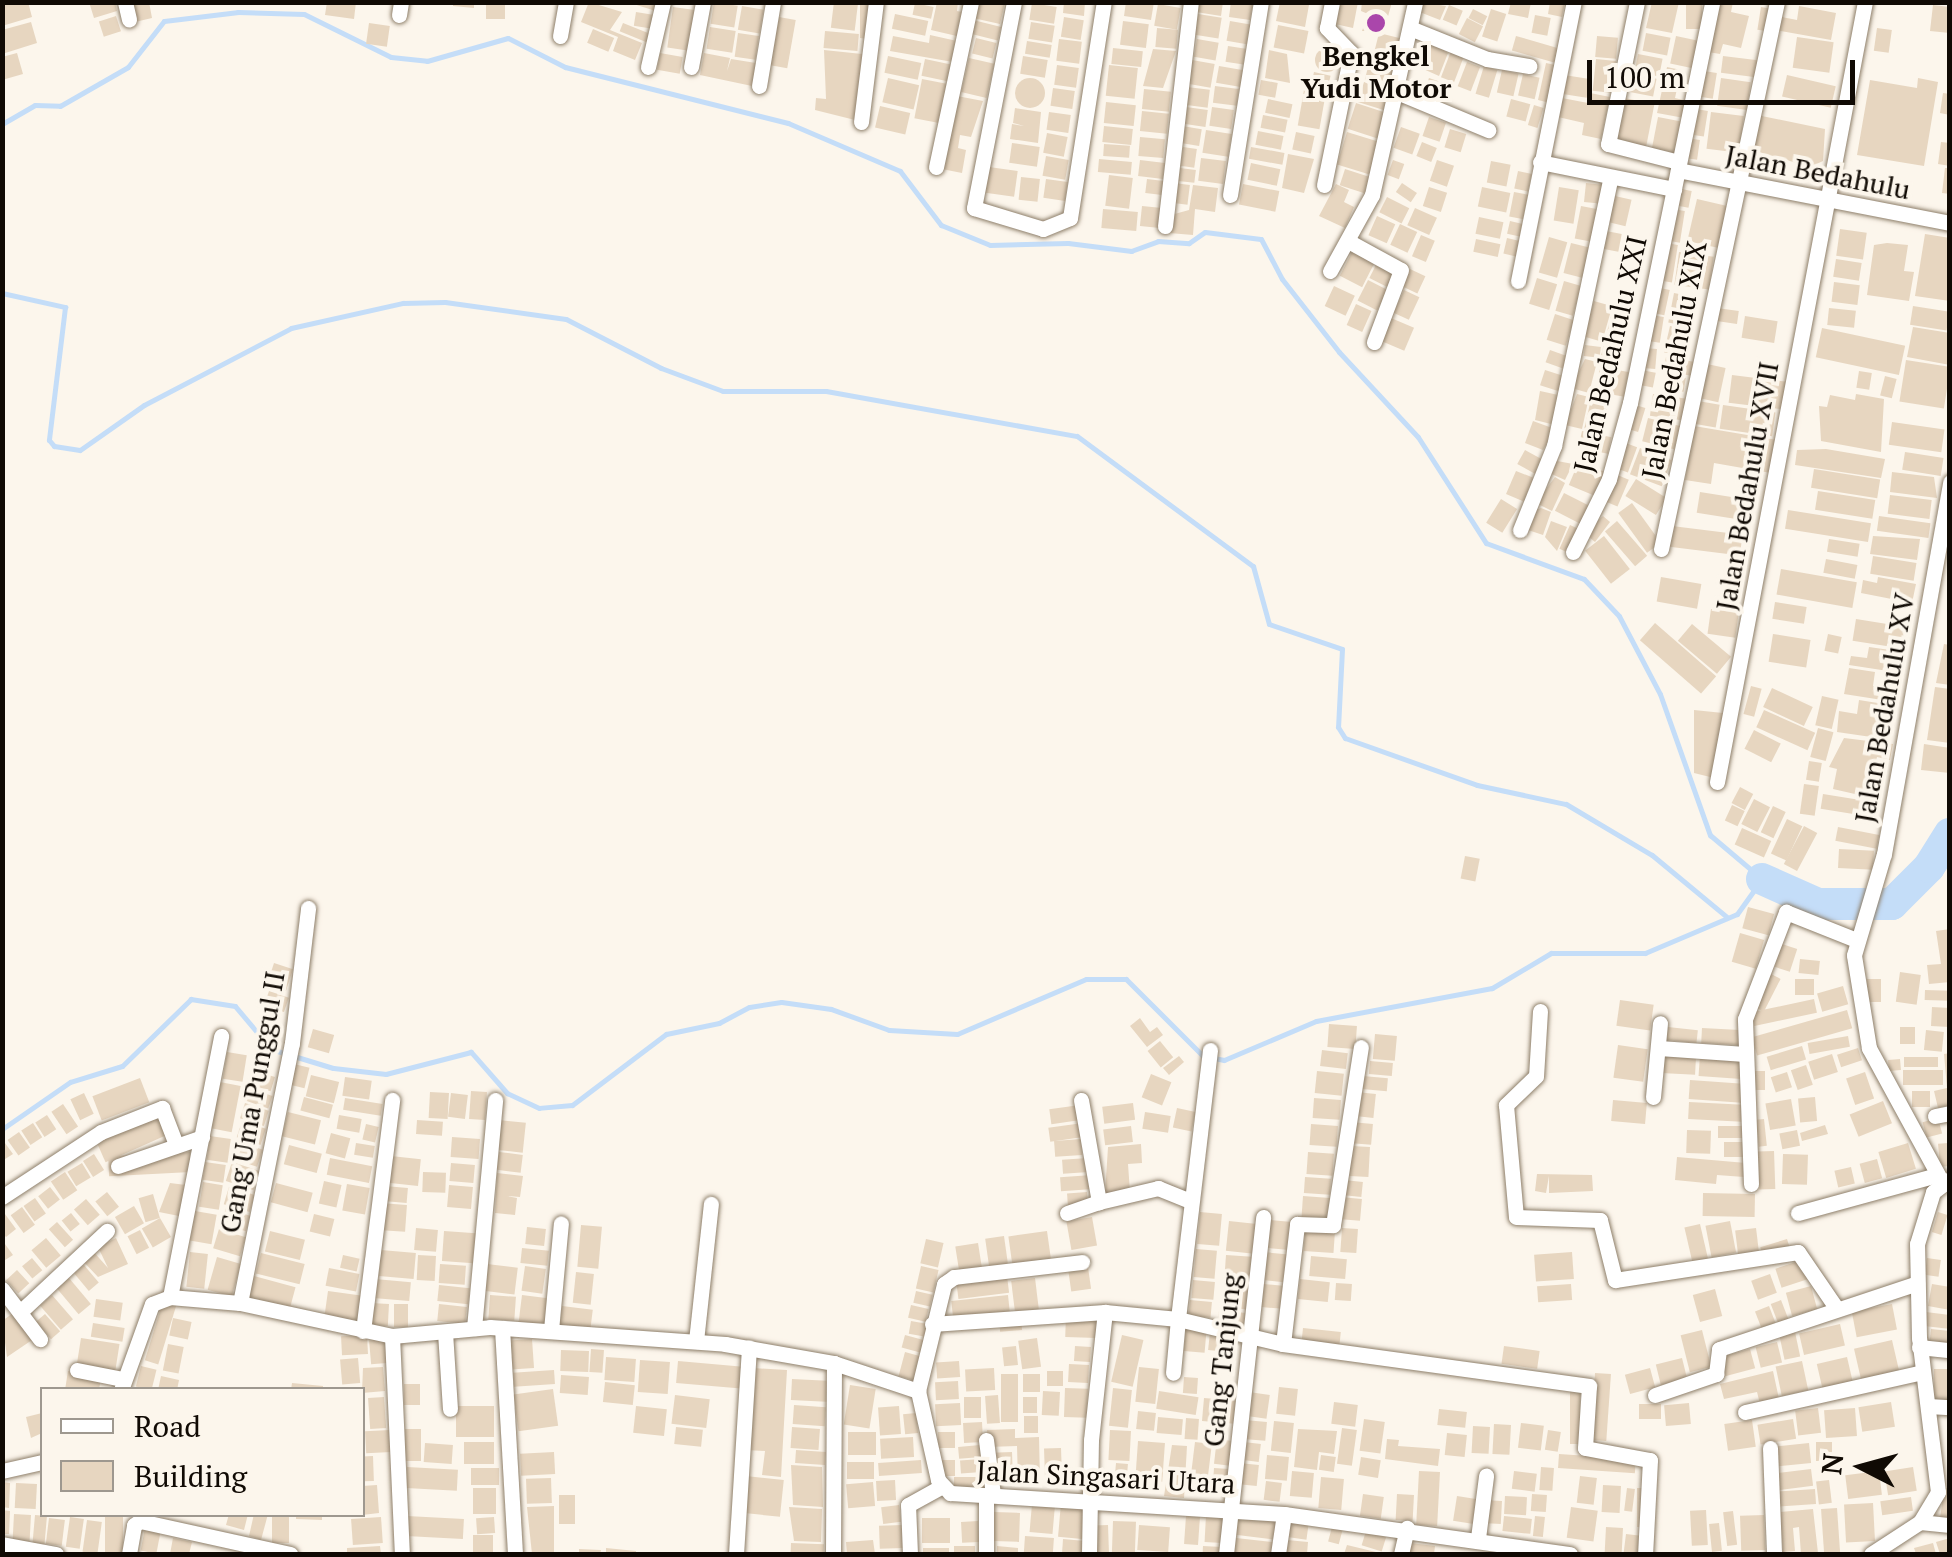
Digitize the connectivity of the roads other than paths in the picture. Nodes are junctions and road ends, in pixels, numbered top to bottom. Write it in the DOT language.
graph roads {
  1 [pos="124,2"];
  2 [pos="566,2"];
  3 [pos="663,2"];
  4 [pos="703,2"];
  5 [pos="773,2"];
  6 [pos="876,2"];
  7 [pos="972,2"];
  8 [pos="1014,2"];
  9 [pos="1104,2"];
  10 [pos="1190,2"];
  11 [pos="1261,2"];
  12 [pos="1332,2"];
  13 [pos="1415,2"];
  14 [pos="1574,2"];
  15 [pos="1637,2"];
  16 [pos="1712,2"];
  17 [pos="1777,2"];
  18 [pos="1866,2"];
  19 [pos="129,20"];
  20 [pos="1410,28"];
  21 [pos="560,36"];
  22 [pos="1529,66"];
  23 [pos="648,67"];
  24 [pos="691,67"];
  25 [pos="759,86"];
  26 [pos="1396,92"];
  27 [pos="861,122"];
  28 [pos="1488,130"];
  29 [pos="1540,162"];
  30 [pos="1678,166"];
  31 [pos="936,167"];
  32 [pos="1610,181"];
  33 [pos="1735,181"];
  34 [pos="1324,185"];
  35 [pos="1674,189"];
  36 [pos="1230,195"];
  37 [pos="1825,200"];
  38 [pos="1950,223"];
  39 [pos="1165,226"];
  40 [pos="1348,241"];
  41 [pos="1330,271"];
  42 [pos="1518,281"];
  43 [pos="1374,342"];
  44 [pos="1950,482"];
  45 [pos="1520,530"];
  46 [pos="1661,548"];
  47 [pos="1573,552"];
  48 [pos="1718,782"];
  49 [pos="308,908"];
  50 [pos="1858,933"];
  51 [pos="1540,1011"];
  52 [pos="1660,1022"];
  53 [pos="221,1036"];
  54 [pos="1362,1047"];
  55 [pos="1660,1048"];
  56 [pos="1210,1050"];
  57 [pos="1746,1054"];
  58 [pos="1653,1098"];
  59 [pos="392,1100"];
  60 [pos="495,1100"];
  61 [pos="1081,1100"];
  62 [pos="202,1137"];
  63 [pos="176,1146"];
  64 [pos="118,1166"];
  65 [pos="1943,1178"];
  66 [pos="1752,1184"];
  67 [pos="2,1196"];
  68 [pos="1188,1200"];
  69 [pos="1100,1202"];
  70 [pos="710,1204"];
  71 [pos="1067,1213"];
  72 [pos="1798,1214"];
  73 [pos="1263,1217"];
  74 [pos="561,1223"];
  75 [pos="107,1231"];
  76 [pos="1082,1262"];
  77 [pos="1917,1282"];
  78 [pos="2,1289"];
  79 [pos="170,1297"];
  80 [pos="240,1303"];
  81 [pos="1838,1309"];
  82 [pos="20,1312"];
  83 [pos="1106,1312"];
  84 [pos="1178,1318"];
  85 [pos="932,1324"];
  86 [pos="474,1328"];
  87 [pos="502,1328"];
  88 [pos="551,1330"];
  89 [pos="363,1331"];
  90 [pos="445,1332"];
  91 [pos="392,1336"];
  92 [pos="1249,1336"];
  93 [pos="40,1338"];
  94 [pos="696,1341"];
  95 [pos="1283,1344"];
  96 [pos="748,1347"];
  97 [pos="1920,1347"];
  98 [pos="1950,1350"];
  99 [pos="834,1363"];
  100 [pos="76,1370"];
  101 [pos="1922,1372"];
  102 [pos="1173,1373"];
  103 [pos="122,1384"];
  104 [pos="918,1391"];
  105 [pos="1654,1395"];
  106 [pos="1928,1406"];
  107 [pos="1950,1407"];
  108 [pos="450,1409"];
  109 [pos="1745,1412"];
  110 [pos="986,1440"];
  111 [pos="1770,1448"];
  112 [pos="40,1462"];
  113 [pos="2,1471"];
  114 [pos="1486,1476"];
  115 [pos="1945,1477"];
  116 [pos="941,1488"];
  117 [pos="990,1495"];
  118 [pos="1089,1497"];
  119 [pos="1230,1509"];
  120 [pos="1284,1514"];
  121 [pos="1920,1522"];
  122 [pos="1950,1524"];
  123 [pos="1407,1528"];
  124 [pos="1476,1538"];
  125 [pos="2,1544"];
  126 [pos="56,1554"];
  127 [pos="129,1554"];
  128 [pos="290,1554"];
  129 [pos="402,1554"];
  130 [pos="515,1554"];
  131 [pos="736,1554"];
  132 [pos="833,1554"];
  133 [pos="910,1554"];
  134 [pos="986,1554"];
  135 [pos="1089,1554"];
  136 [pos="1226,1554"];
  137 [pos="1278,1554"];
  138 [pos="1401,1554"];
  139 [pos="1471,1554"];
  140 [pos="1567,1554"];
  141 [pos="1645,1554"];
  142 [pos="1774,1554"];
  143 [pos="1871,1554"];
  1 -- 19 [label="street"];
  2 -- 21 [label="street"];
  3 -- 23 [label="street"];
  4 -- 24 [label="street"];
  5 -- 25 [label="street"];
  6 -- 27 [label="street"];
  7 -- 31 [label="street"];
  8 -- 9 [label="street"];
  10 -- 39 [label="street"];
  11 -- 36 [label="street"];
  12 -- 34 [label="street"];
  13 -- 20 [label="street"];
  14 -- 29 [label="street"];
  15 -- 30 [label="street, Jalan Bedahulu"];
  16 -- 30 [label="street, Jalan Bedahulu XXI"];
  17 -- 33 [label="street, Jalan Bedahulu XIX"];
  18 -- 37 [label="street, Jalan Bedahulu XVII"];
  20 -- 22 [label="street"];
  20 -- 26 [label="street"];
  26 -- 28 [label="street"];
  26 -- 40 [label="street"];
  29 -- 32 [label="street"];
  29 -- 42 [label="street"];
  30 -- 33 [label="street, Jalan Bedahulu"];
  30 -- 35 [label="street, Jalan Bedahulu XXI"];
  32 -- 35 [label="street"];
  32 -- 45 [label="street"];
  33 -- 37 [label="street, Jalan Bedahulu"];
  33 -- 46 [label="street, Jalan Bedahulu XIX"];
  35 -- 47 [label="street, Jalan Bedahulu XXI"];
  37 -- 38 [label="street, Jalan Bedahulu"];
  37 -- 48 [label="street, Jalan Bedahulu XVII"];
  40 -- 41 [label="street"];
  40 -- 43 [label="street"];
  44 -- 50 [label="street, Jalan Bedahulu XV"];
  49 -- 80 [label="street, Gang Uma Punggul II"];
  50 -- 57 [label="street"];
  50 -- 65 [label="street"];
  51 -- 81 [label="street"];
  52 -- 55 [label="street"];
  53 -- 62 [label="street"];
  54 -- 95 [label="street"];
  55 -- 57 [label="street"];
  55 -- 58 [label="street"];
  56 -- 68 [label="street"];
  57 -- 66 [label="street"];
  59 -- 89 [label="street"];
  60 -- 86 [label="street"];
  61 -- 69 [label="street"];
  62 -- 63 [label="street"];
  62 -- 79 [label="street"];
  63 -- 64 [label="street"];
  63 -- 67 [label="street"];
  65 -- 72 [label="street"];
  65 -- 77 [label="street"];
  68 -- 69 [label="street"];
  68 -- 84 [label="street"];
  69 -- 71 [label="street"];
  70 -- 94 [label="street"];
  73 -- 92 [label="street, Gang Tanjung"];
  74 -- 88 [label="street"];
  75 -- 82 [label="street"];
  76 -- 85 [label="street"];
  77 -- 81 [label="street"];
  77 -- 97 [label="street"];
  78 -- 82 [label="street"];
  79 -- 80 [label="street"];
  79 -- 103 [label="street"];
  80 -- 89 [label="street"];
  81 -- 105 [label="street"];
  82 -- 93 [label="street"];
  83 -- 84 [label="street"];
  83 -- 85 [label="street"];
  83 -- 118 [label="street"];
  84 -- 92 [label="street"];
  84 -- 102 [label="street"];
  85 -- 104 [label="street"];
  86 -- 87 [label="street"];
  86 -- 90 [label="street"];
  87 -- 88 [label="street"];
  87 -- 130 [label="street"];
  88 -- 94 [label="street"];
  89 -- 91 [label="street"];
  90 -- 91 [label="street"];
  90 -- 108 [label="street"];
  91 -- 129 [label="street"];
  92 -- 95 [label="street"];
  92 -- 119 [label="street, Gang Tanjung"];
  94 -- 96 [label="street"];
  95 -- 141 [label="street"];
  96 -- 99 [label="street"];
  96 -- 131 [label="street"];
  97 -- 98 [label="street"];
  97 -- 101 [label="street"];
  99 -- 104 [label="street"];
  99 -- 132 [label="street"];
  100 -- 103 [label="street"];
  101 -- 106 [label="street"];
  101 -- 109 [label="street"];
  104 -- 116 [label="street, Jalan Singasari Utara"];
  106 -- 107 [label="street"];
  106 -- 115 [label="street"];
  110 -- 117 [label="street"];
  111 -- 142 [label="street"];
  112 -- 113 [label="street"];
  114 -- 124 [label="street"];
  115 -- 121 [label="street"];
  116 -- 117 [label="street, Jalan Singasari Utara"];
  116 -- 133 [label="street"];
  117 -- 118 [label="street, Jalan Singasari Utara"];
  117 -- 134 [label="street"];
  118 -- 119 [label="street, Jalan Singasari Utara"];
  118 -- 135 [label="street"];
  119 -- 120 [label="street, Jalan Singasari Utara"];
  119 -- 136 [label="street, Gang Tanjung"];
  120 -- 123 [label="street, Jalan Singasari Utara"];
  120 -- 137 [label="street"];
  121 -- 122 [label="street"];
  121 -- 143 [label="street"];
  123 -- 124 [label="street, Jalan Singasari Utara"];
  123 -- 138 [label="street"];
  124 -- 139 [label="street"];
  124 -- 140 [label="street, Jalan Singasari Utara"];
  125 -- 126 [label="street"];
  127 -- 128 [label="street"];
}
